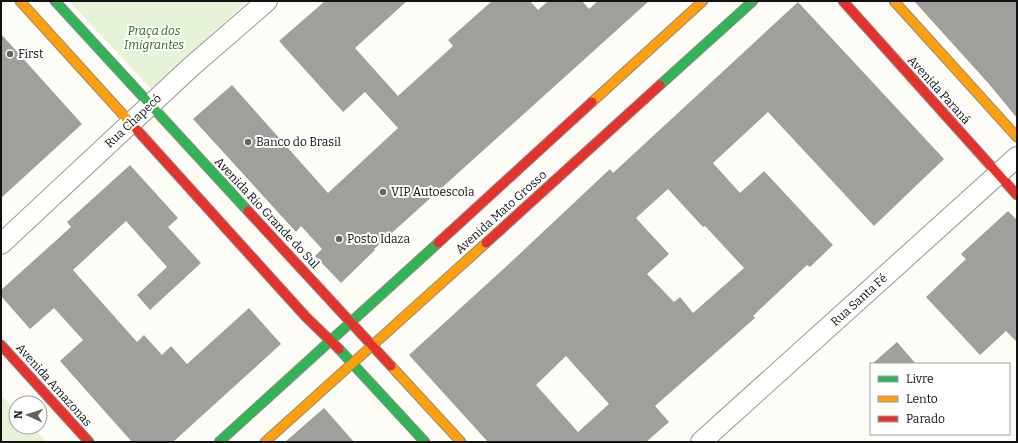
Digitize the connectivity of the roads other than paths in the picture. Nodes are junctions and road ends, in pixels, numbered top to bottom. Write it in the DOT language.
graph roads {
  1 [pos="20,1"];
  2 [pos="55,1"];
  3 [pos="266,1"];
  4 [pos="703,1"];
  5 [pos="753,1"];
  6 [pos="843,1"];
  7 [pos="894,1"];
  8 [pos="151,105"];
  9 [pos="130,123"];
  10 [pos="1017,137"];
  11 [pos="1017,157"];
  12 [pos="998,174"];
  13 [pos="1017,195"];
  14 [pos="1,244"];
  15 [pos="351,322"];
  16 [pos="331,341"];
  17 [pos="372,344"];
  18 [pos="1,345"];
  19 [pos="352,362"];
  20 [pos="89,442"];
  21 [pos="219,442"];
  22 [pos="265,442"];
  23 [pos="425,442"];
  24 [pos="461,442"];
  25 [pos="701,442"];
  1 -- 9 [label="street"];
  2 -- 8 [label="street, Avenida Rio Grande do Sul"];
  3 -- 8 [label="street, Rua Chapecó"];
  4 -- 15 [label="street, Avenida Mato Grosso"];
  5 -- 17 [label="street, Avenida Mato Grosso"];
  6 -- 12 [label="street, Avenida Paraná"];
  7 -- 10 [label="street"];
  8 -- 9 [label="street, Rua Chapecó"];
  8 -- 15 [label="street, Avenida Rio Grande do Sul"];
  9 -- 14 [label="street, Rua Chapecó"];
  9 -- 16 [label="street"];
  11 -- 12 [label="street, Rua Santa Fé"];
  12 -- 13 [label="street, Avenida Paraná"];
  12 -- 25 [label="street, Rua Santa Fé"];
  15 -- 16 [label="street, Avenida Mato Grosso"];
  15 -- 17 [label="street, Avenida Rio Grande do Sul"];
  16 -- 19 [label="street"];
  16 -- 21 [label="street, Avenida Mato Grosso"];
  17 -- 19 [label="street, Avenida Mato Grosso"];
  17 -- 24 [label="street, Avenida Rio Grande do Sul"];
  18 -- 20 [label="street, Avenida Amazonas"];
  19 -- 22 [label="street, Avenida Mato Grosso"];
  19 -- 23 [label="street"];
}
